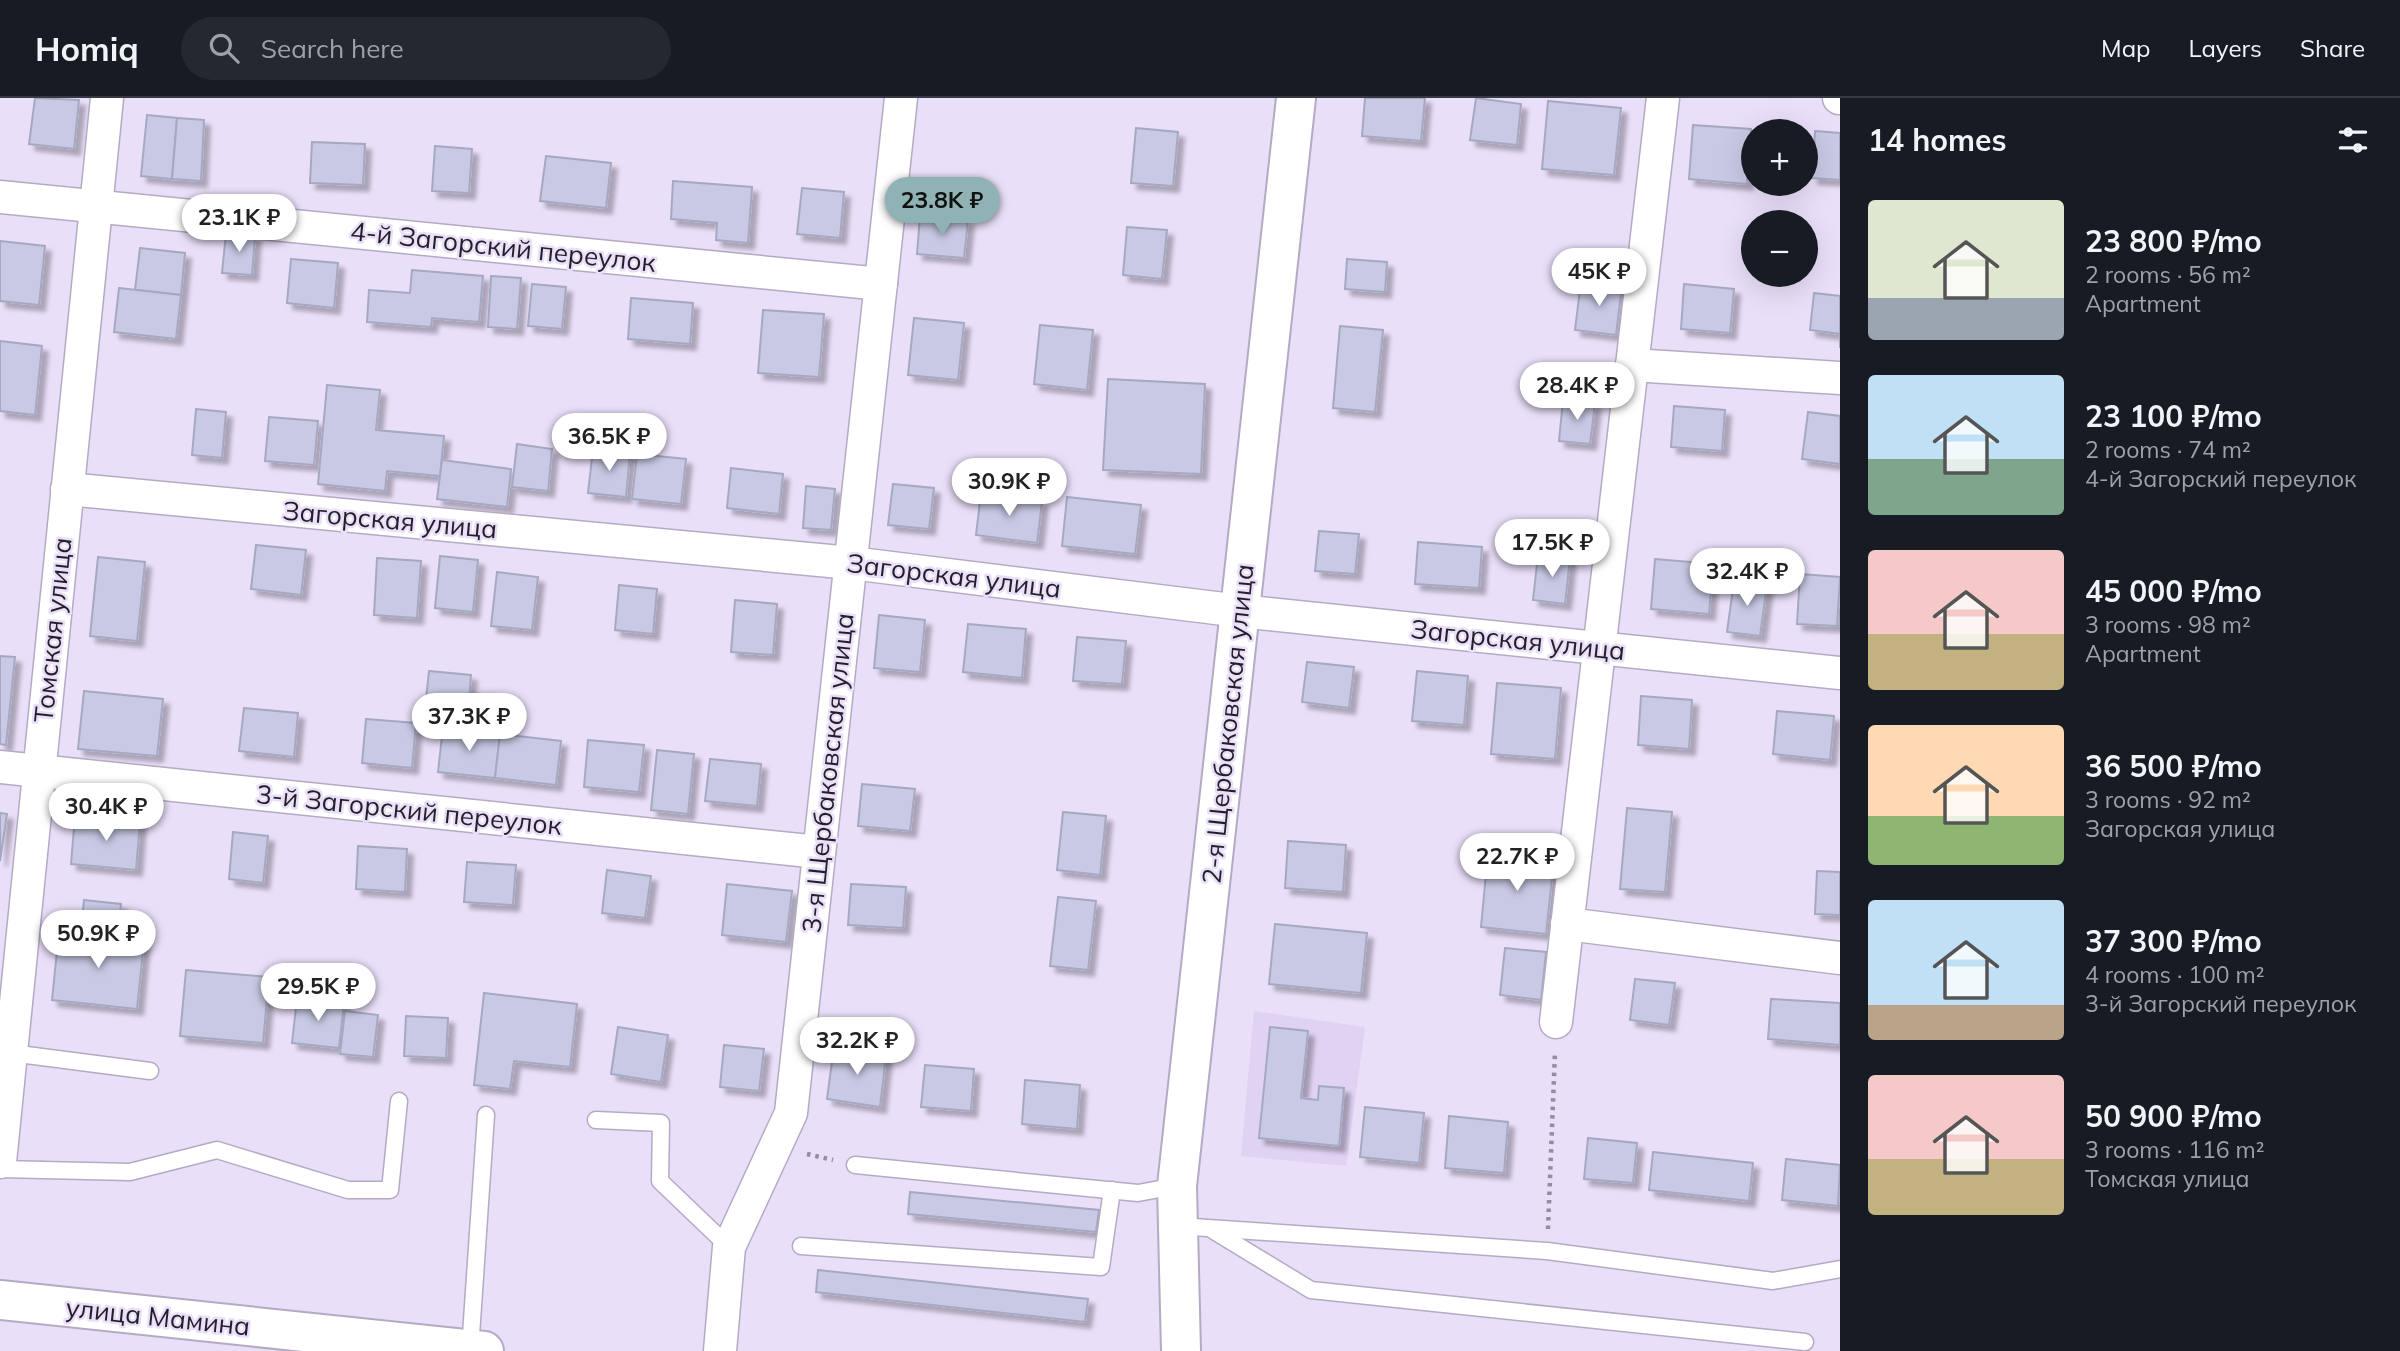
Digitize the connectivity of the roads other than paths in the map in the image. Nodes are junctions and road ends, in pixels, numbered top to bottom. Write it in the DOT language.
graph roads {
  1 [pos="107,98"];
  2 [pos="901,98"];
  3 [pos="1296,98"];
  4 [pos="1663,98"];
  5 [pos="0,197"];
  6 [pos="96,208"];
  7 [pos="881,284"];
  8 [pos="1632,365"];
  9 [pos="1840,378"];
  10 [pos="67,489"];
  11 [pos="851,563"];
  12 [pos="1240,611"];
  13 [pos="1599,649"];
  14 [pos="1840,673"];
  15 [pos="0,767"];
  16 [pos="39,771"];
  17 [pos="819,852"];
  18 [pos="1567,923"];
  19 [pos="1840,958"];
  20 [pos="1556,1022"];
  21 [pos="11,1053"];
  22 [pos="150,1071"];
  23 [pos="400,1101"];
  24 [pos="486,1115"];
  25 [pos="596,1120"];
  26 [pos="0,1162"];
  27 [pos="855,1165"];
  28 [pos="0,1169"];
  29 [pos="1177,1186"];
  30 [pos="1112,1190"];
  31 [pos="1195,1228"];
  32 [pos="801,1246"];
  33 [pos="729,1247"];
  34 [pos="1840,1269"];
  35 [pos="0,1300"];
  36 [pos="1805,1342"];
  37 [pos="477,1350"];
  38 [pos="720,1351"];
  39 [pos="1181,1351"];
  1 -- 6 [label="street, Томская улица"];
  2 -- 7 [label="street, 3-я Щербаковская улица"];
  3 -- 12 [label="street, 2-я Щербаковская улица"];
  4 -- 8 [label="street"];
  5 -- 6 [label="street, 4-й Загорский переулок"];
  6 -- 7 [label="street, 4-й Загорский переулок"];
  6 -- 10 [label="street, Томская улица"];
  7 -- 11 [label="street, 3-я Щербаковская улица"];
  8 -- 9 [label="street"];
  8 -- 13 [label="street"];
  10 -- 11 [label="street, Загорская улица"];
  10 -- 16 [label="street, Томская улица"];
  11 -- 12 [label="street, Загорская улица"];
  11 -- 17 [label="street, 3-я Щербаковская улица"];
  12 -- 13 [label="street, Загорская улица"];
  12 -- 29 [label="street, 2-я Щербаковская улица"];
  13 -- 14 [label="street, Загорская улица"];
  13 -- 18 [label="street"];
  15 -- 16 [label="street, 3-й Загорский переулок"];
  16 -- 17 [label="street, 3-й Загорский переулок"];
  16 -- 21 [label="street, Томская улица"];
  17 -- 33 [label="street, 3-я Щербаковская улица"];
  18 -- 19 [label="street"];
  18 -- 20 [label="street"];
  21 -- 22 [label="lane"];
  21 -- 26 [label="street, Томская улица"];
  23 -- 28 [label="lane"];
  24 -- 37 [label="lane"];
  25 -- 33 [label="lane"];
  27 -- 30 [label="lane"];
  29 -- 30 [label="lane"];
  29 -- 31 [label="street, 2-я Щербаковская улица"];
  30 -- 32 [label="lane"];
  31 -- 34 [label="lane"];
  31 -- 36 [label="lane"];
  31 -- 39 [label="street, 2-я Щербаковская улица"];
  33 -- 38 [label="street, 3-я Щербаковская улица"];
  35 -- 37 [label="street, улица Мамина"];
}
